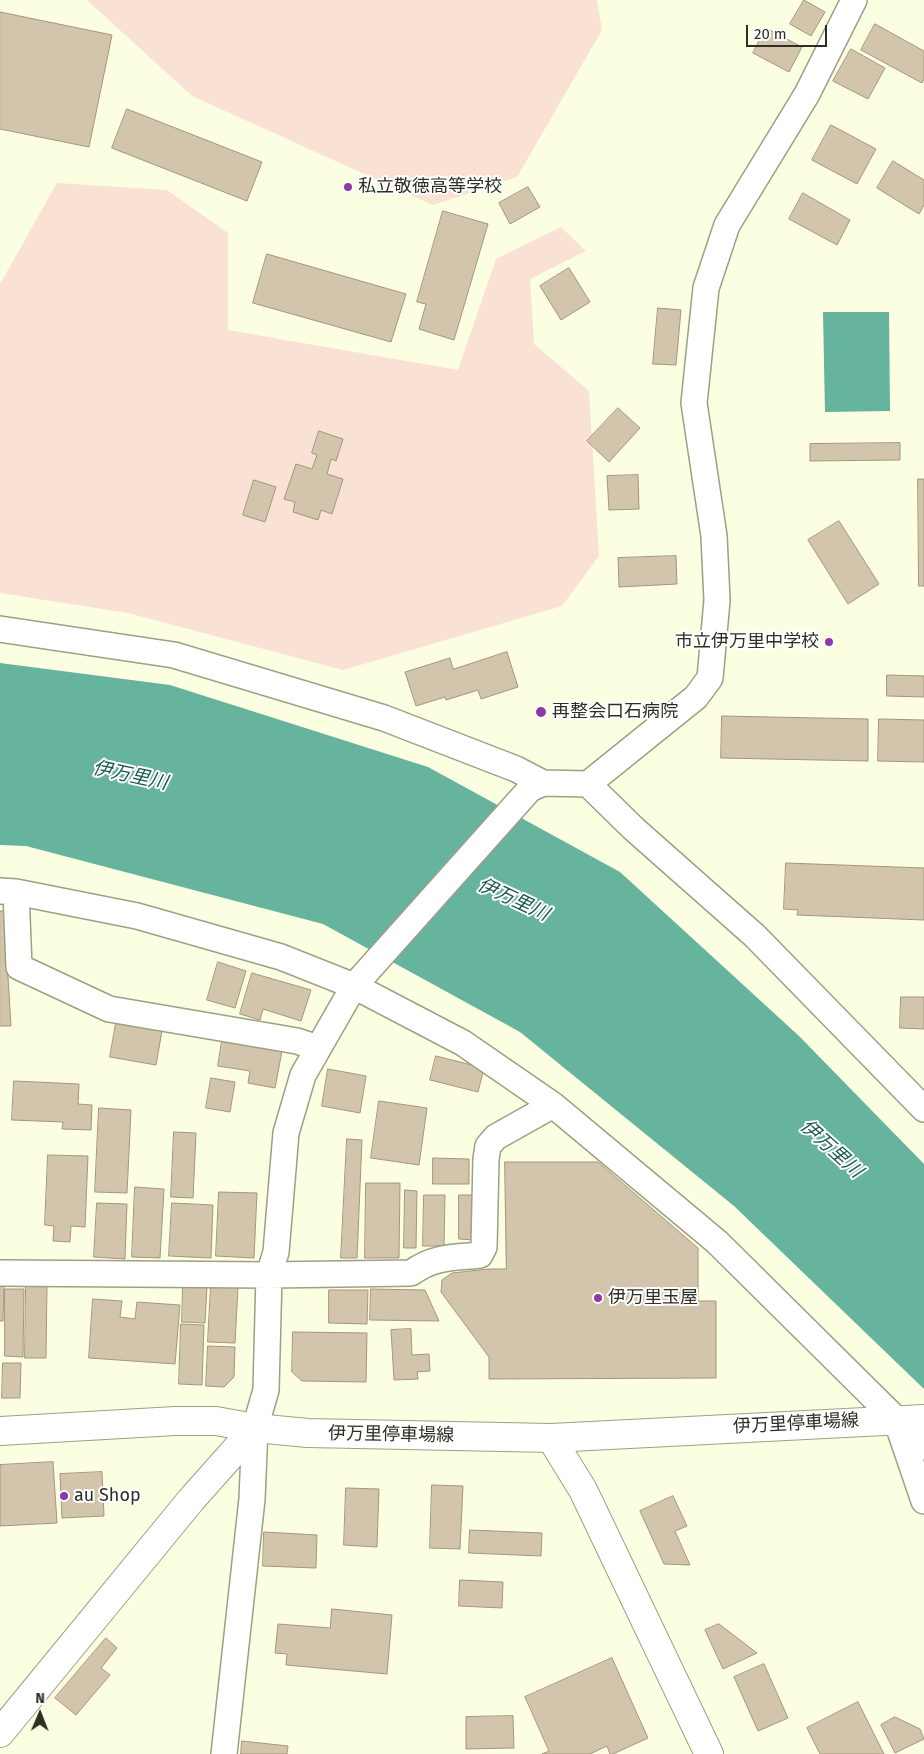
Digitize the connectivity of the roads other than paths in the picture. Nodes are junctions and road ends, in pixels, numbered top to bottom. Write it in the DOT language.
graph roads {
  1 [pos="854,0"];
  2 [pos="0,629"];
  3 [pos="588,784"];
  4 [pos="536,786"];
  5 [pos="8,892"];
  6 [pos="359,979"];
  7 [pos="318,1048"];
  8 [pos="552,1105"];
  9 [pos="924,1109"];
  10 [pos="0,1273"];
  11 [pos="269,1275"];
  12 [pos="910,1419"];
  13 [pos="255,1428"];
  14 [pos="0,1432"];
  15 [pos="551,1438"];
  16 [pos="924,1447"];
  17 [pos="924,1501"];
  18 [pos="0,1733"];
  19 [pos="224,1754"];
  20 [pos="709,1754"];
  1 -- 3 [label="street"];
  2 -- 4 [label="street"];
  3 -- 4 [label="street"];
  3 -- 9 [label="street"];
  4 -- 6 [label="street"];
  5 -- 6 [label="street"];
  5 -- 7 [label="street"];
  6 -- 7 [label="street"];
  6 -- 8 [label="street"];
  7 -- 11 [label="street"];
  8 -- 11 [label="street"];
  8 -- 12 [label="street"];
  10 -- 11 [label="street"];
  11 -- 13 [label="street"];
  12 -- 15 [label="main road, 伊万里停車場線"];
  12 -- 16 [label="street"];
  12 -- 17 [label="street"];
  13 -- 14 [label="main road, 伊万里停車場線"];
  13 -- 15 [label="main road, 伊万里停車場線"];
  13 -- 18 [label="main road"];
  13 -- 19 [label="street"];
  15 -- 20 [label="main road"];
}
